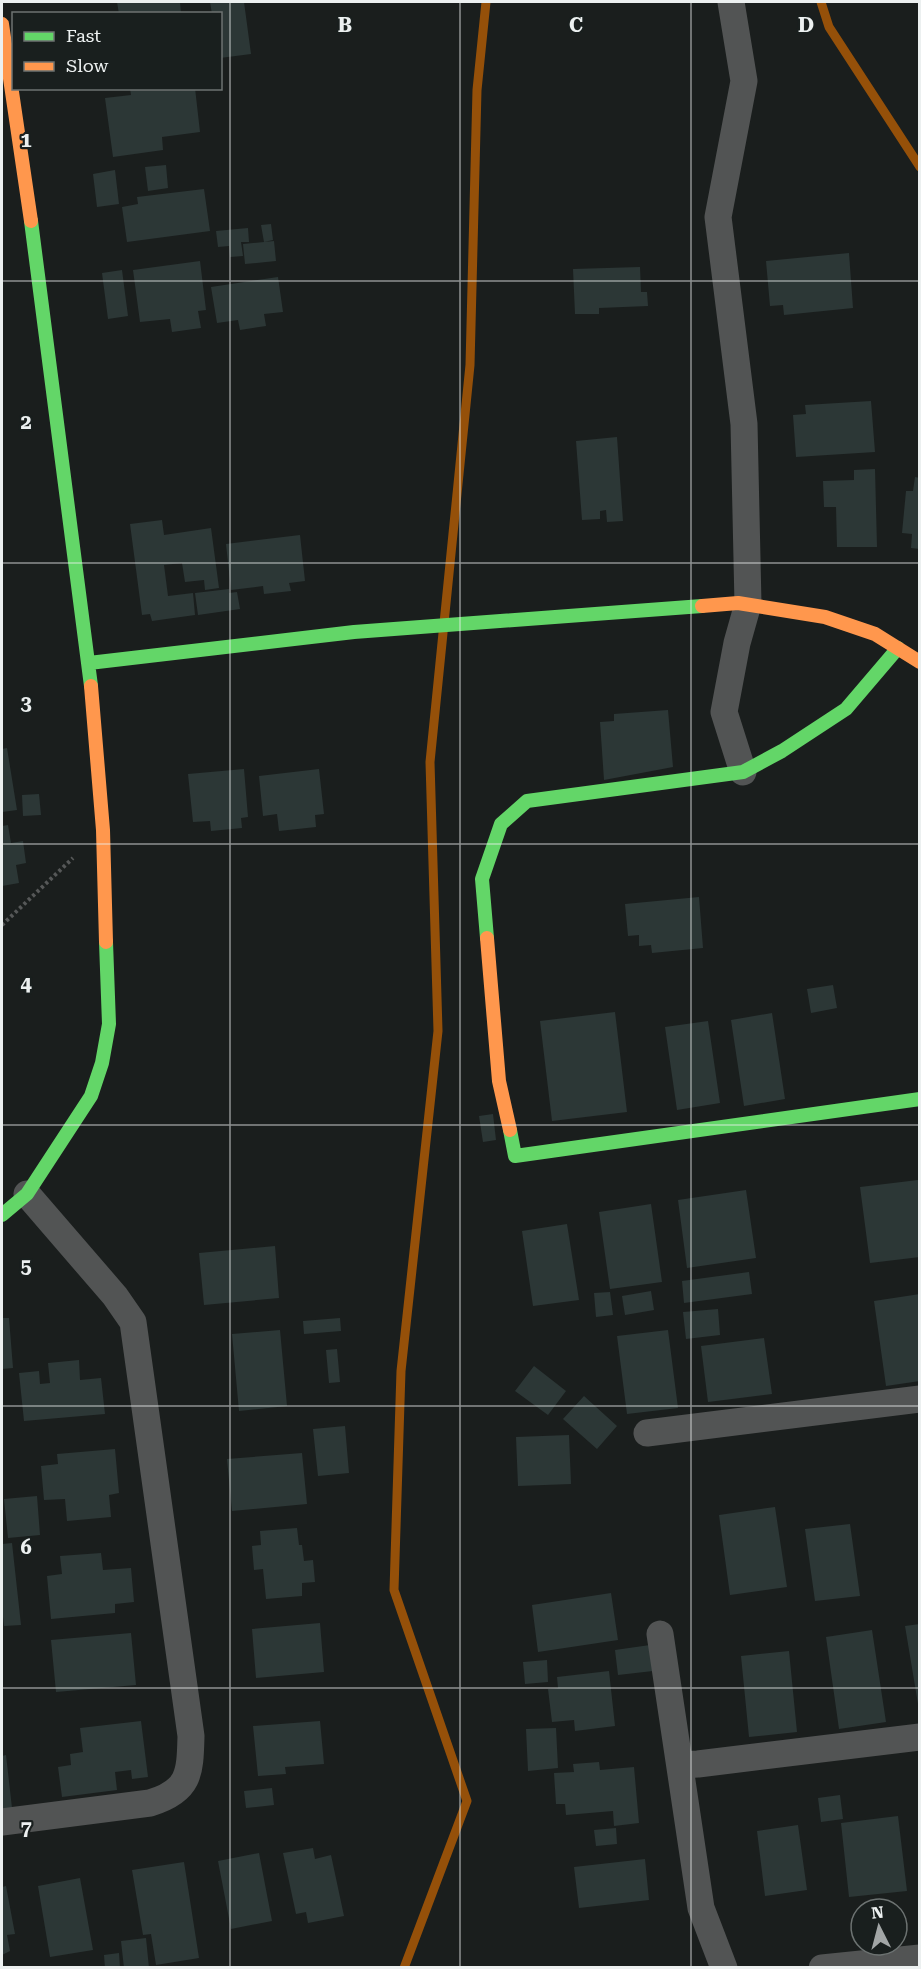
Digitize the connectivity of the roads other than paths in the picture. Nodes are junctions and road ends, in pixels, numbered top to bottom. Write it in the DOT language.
graph roads {
  1 [pos="731,2"];
  2 [pos="2,32"];
  3 [pos="748,604"];
  4 [pos="898,648"];
  5 [pos="920,662"];
  6 [pos="89,663"];
  7 [pos="743,772"];
  8 [pos="920,1100"];
  9 [pos="27,1194"];
  10 [pos="2,1215"];
  11 [pos="920,1399"];
  12 [pos="647,1432"];
  13 [pos="660,1634"];
  14 [pos="920,1737"];
  15 [pos="680,1764"];
  16 [pos="2,1822"];
  17 [pos="920,1958"];
  18 [pos="723,1968"];
  19 [pos="822,1968"];
  1 -- 3 [label="street"];
  2 -- 6 [label="street"];
  3 -- 4 [label="street"];
  3 -- 6 [label="street"];
  3 -- 7 [label="street"];
  4 -- 5 [label="street"];
  4 -- 7 [label="street"];
  6 -- 9 [label="street"];
  7 -- 8 [label="street"];
  9 -- 10 [label="street"];
  9 -- 16 [label="street"];
  11 -- 12 [label="street"];
  13 -- 15 [label="street"];
  14 -- 15 [label="street"];
  15 -- 18 [label="street"];
  17 -- 19 [label="street"];
}
